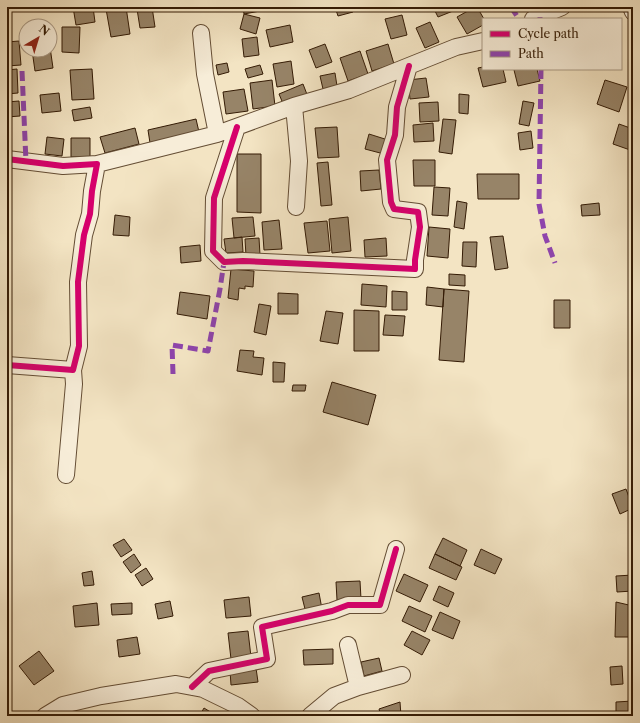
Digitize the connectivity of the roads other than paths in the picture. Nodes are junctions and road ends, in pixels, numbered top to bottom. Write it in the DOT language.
graph roads {
  1 [pos="562,7"];
  2 [pos="631,7"];
  3 [pos="633,12"];
  4 [pos="535,18"];
  5 [pos="201,33"];
  6 [pos="482,40"];
  7 [pos="409,66"];
  8 [pos="294,106"];
  9 [pos="237,128"];
  10 [pos="217,134"];
  11 [pos="7,159"];
  12 [pos="97,164"];
  13 [pos="296,207"];
  14 [pos="7,365"];
  15 [pos="73,370"];
  16 [pos="66,475"];
  17 [pos="396,549"];
  18 [pos="348,645"];
  19 [pos="402,675"];
  20 [pos="192,687"];
  21 [pos="358,687"];
  22 [pos="313,715"];
  23 [pos="45,716"];
  24 [pos="252,716"];
  1 -- 4 [label="street"];
  2 -- 3 [label="street"];
  5 -- 10 [label="street"];
  6 -- 7 [label="street"];
  7 -- 8 [label="street"];
  7 -- 9 [label="street"];
  8 -- 9 [label="street"];
  8 -- 13 [label="street"];
  9 -- 10 [label="street"];
  10 -- 12 [label="street"];
  11 -- 12 [label="street"];
  12 -- 15 [label="street"];
  14 -- 15 [label="street"];
  15 -- 16 [label="street"];
  17 -- 20 [label="street"];
  18 -- 21 [label="street"];
  19 -- 21 [label="street"];
  20 -- 23 [label="street"];
  20 -- 24 [label="street"];
  21 -- 22 [label="street"];
}
